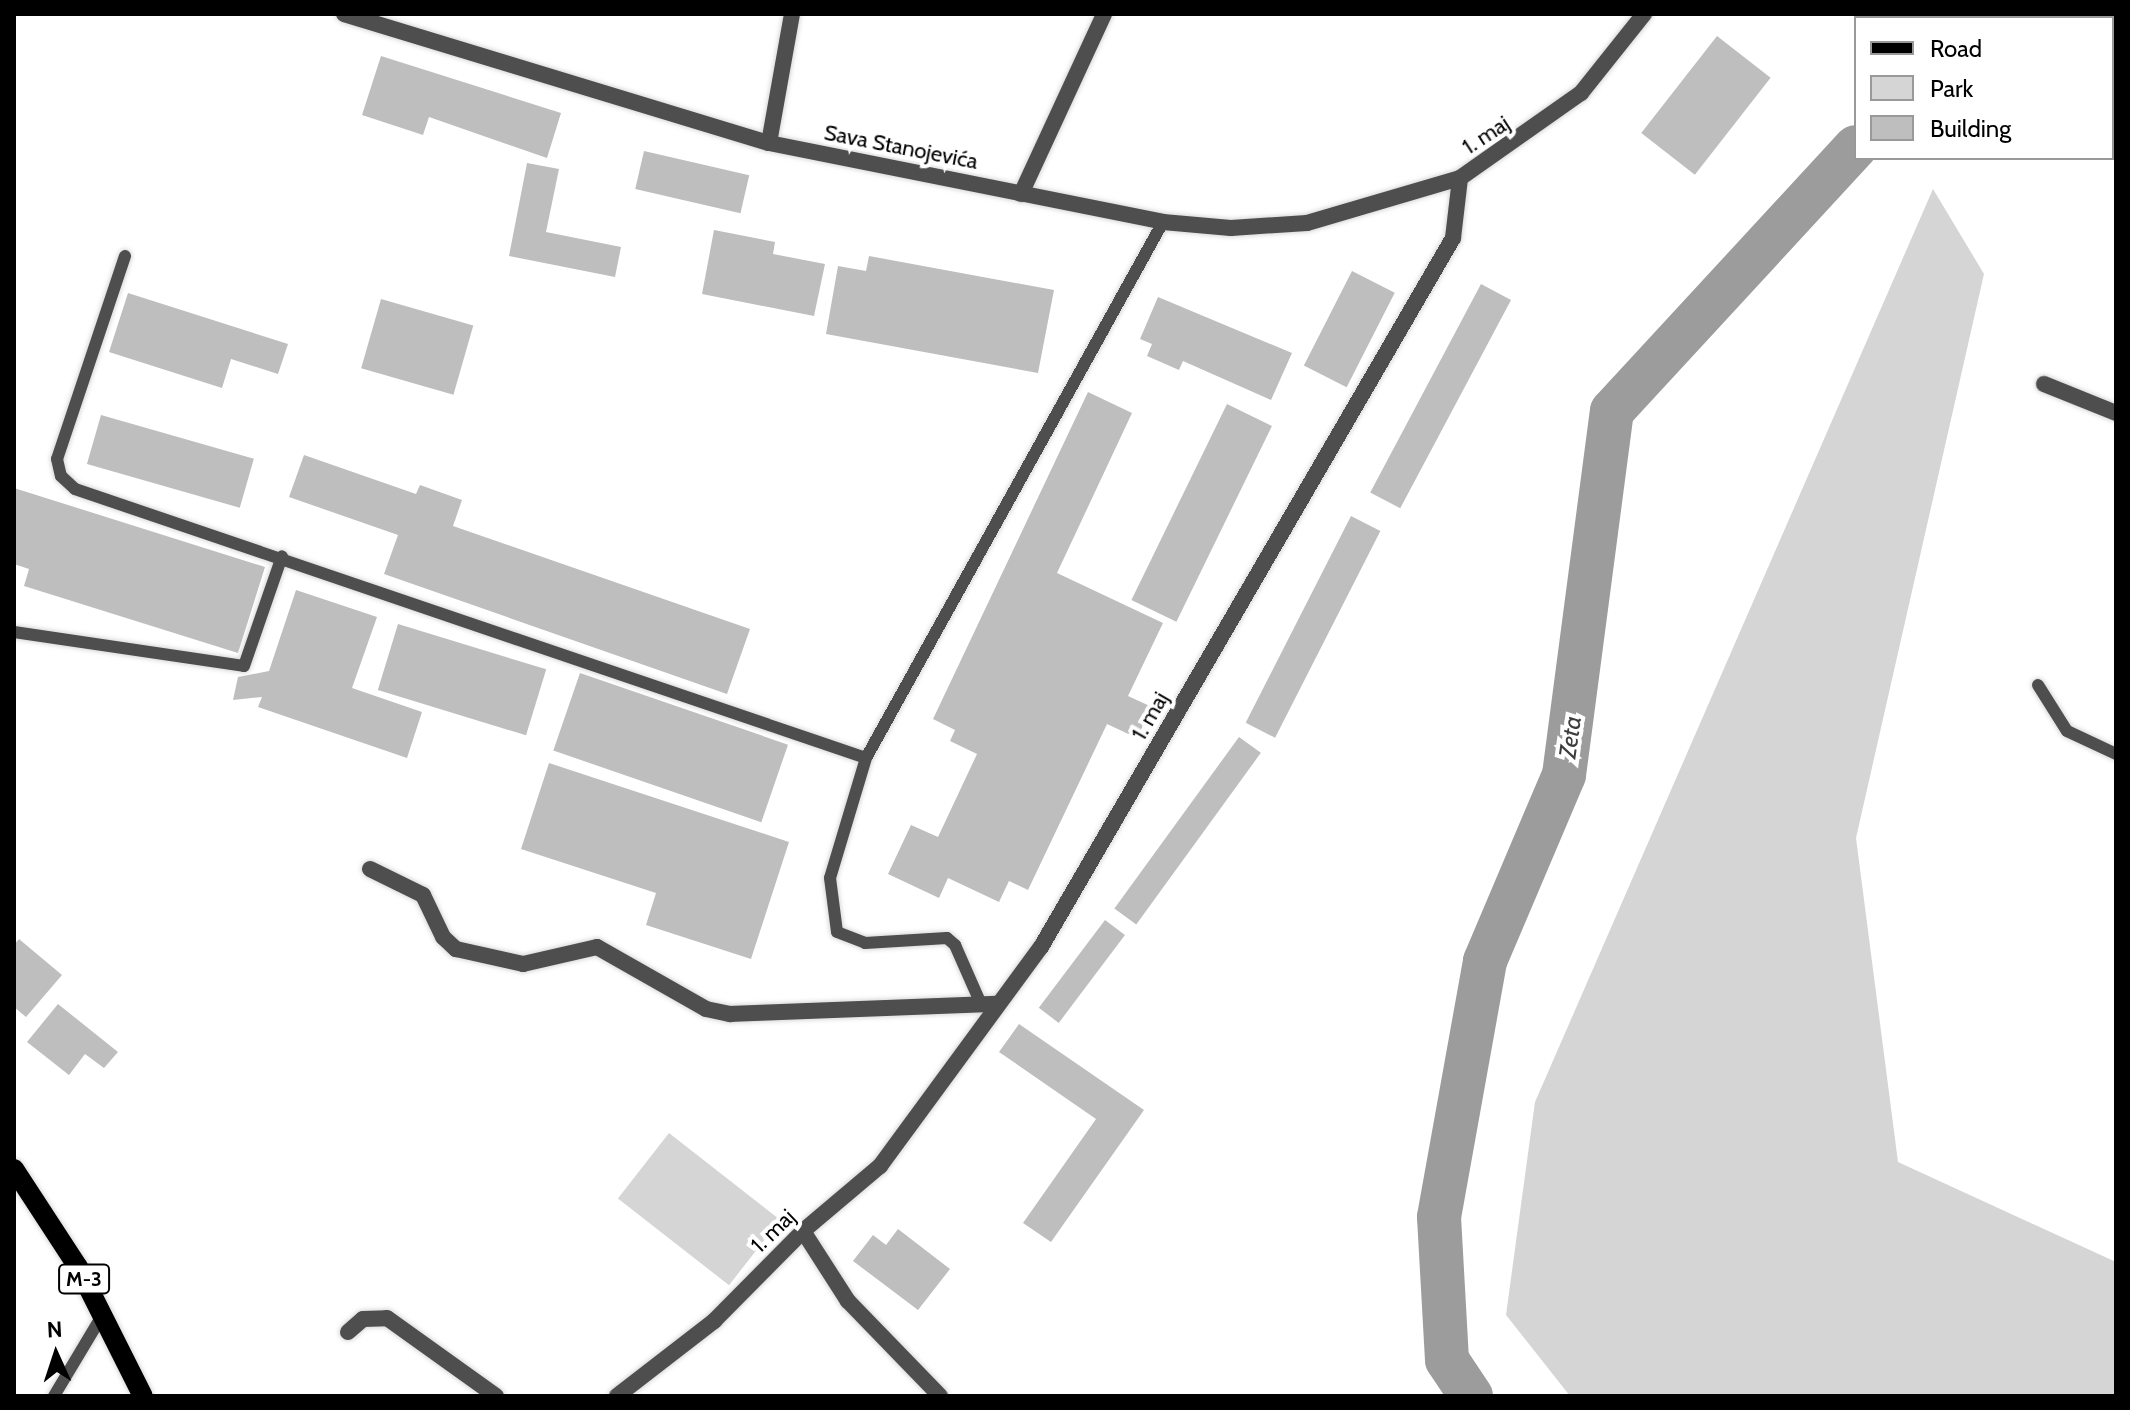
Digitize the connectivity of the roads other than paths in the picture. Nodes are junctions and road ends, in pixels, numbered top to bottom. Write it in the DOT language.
graph roads {
  1 [pos="344,14"];
  2 [pos="792,14"];
  3 [pos="1104,14"];
  4 [pos="1644,14"];
  5 [pos="769,143"];
  6 [pos="1460,178"];
  7 [pos="1021,194"];
  8 [pos="1163,222"];
  9 [pos="125,256"];
  10 [pos="2044,384"];
  11 [pos="2116,413"];
  12 [pos="282,556"];
  13 [pos="14,632"];
  14 [pos="2038,685"];
  15 [pos="2116,754"];
  16 [pos="866,758"];
  17 [pos="370,869"];
  18 [pos="988,1004"];
  19 [pos="14,1169"];
  20 [pos="803,1231"];
  21 [pos="103,1314"];
  22 [pos="348,1332"];
  23 [pos="54,1396"];
  24 [pos="143,1396"];
  25 [pos="496,1396"];
  26 [pos="617,1396"];
  27 [pos="940,1396"];
  1 -- 5 [label="street, Sava Stanojevića"];
  2 -- 5 [label="street"];
  3 -- 7 [label="street"];
  4 -- 6 [label="street, 1. maj"];
  5 -- 7 [label="street, Sava Stanojevića"];
  6 -- 8 [label="street, Sava Stanojevića"];
  6 -- 18 [label="street, 1. maj"];
  7 -- 8 [label="street, Sava Stanojevića"];
  8 -- 16 [label="lane"];
  9 -- 12 [label="lane"];
  10 -- 11 [label="street"];
  12 -- 13 [label="lane"];
  12 -- 16 [label="lane"];
  14 -- 15 [label="lane"];
  16 -- 18 [label="lane"];
  17 -- 18 [label="street"];
  18 -- 20 [label="street, 1. maj"];
  19 -- 21 [label="main road, M-3"];
  20 -- 26 [label="street, 1. maj"];
  20 -- 27 [label="street"];
  21 -- 23 [label="lane"];
  21 -- 24 [label="main road, M-3"];
  22 -- 25 [label="street"];
}
